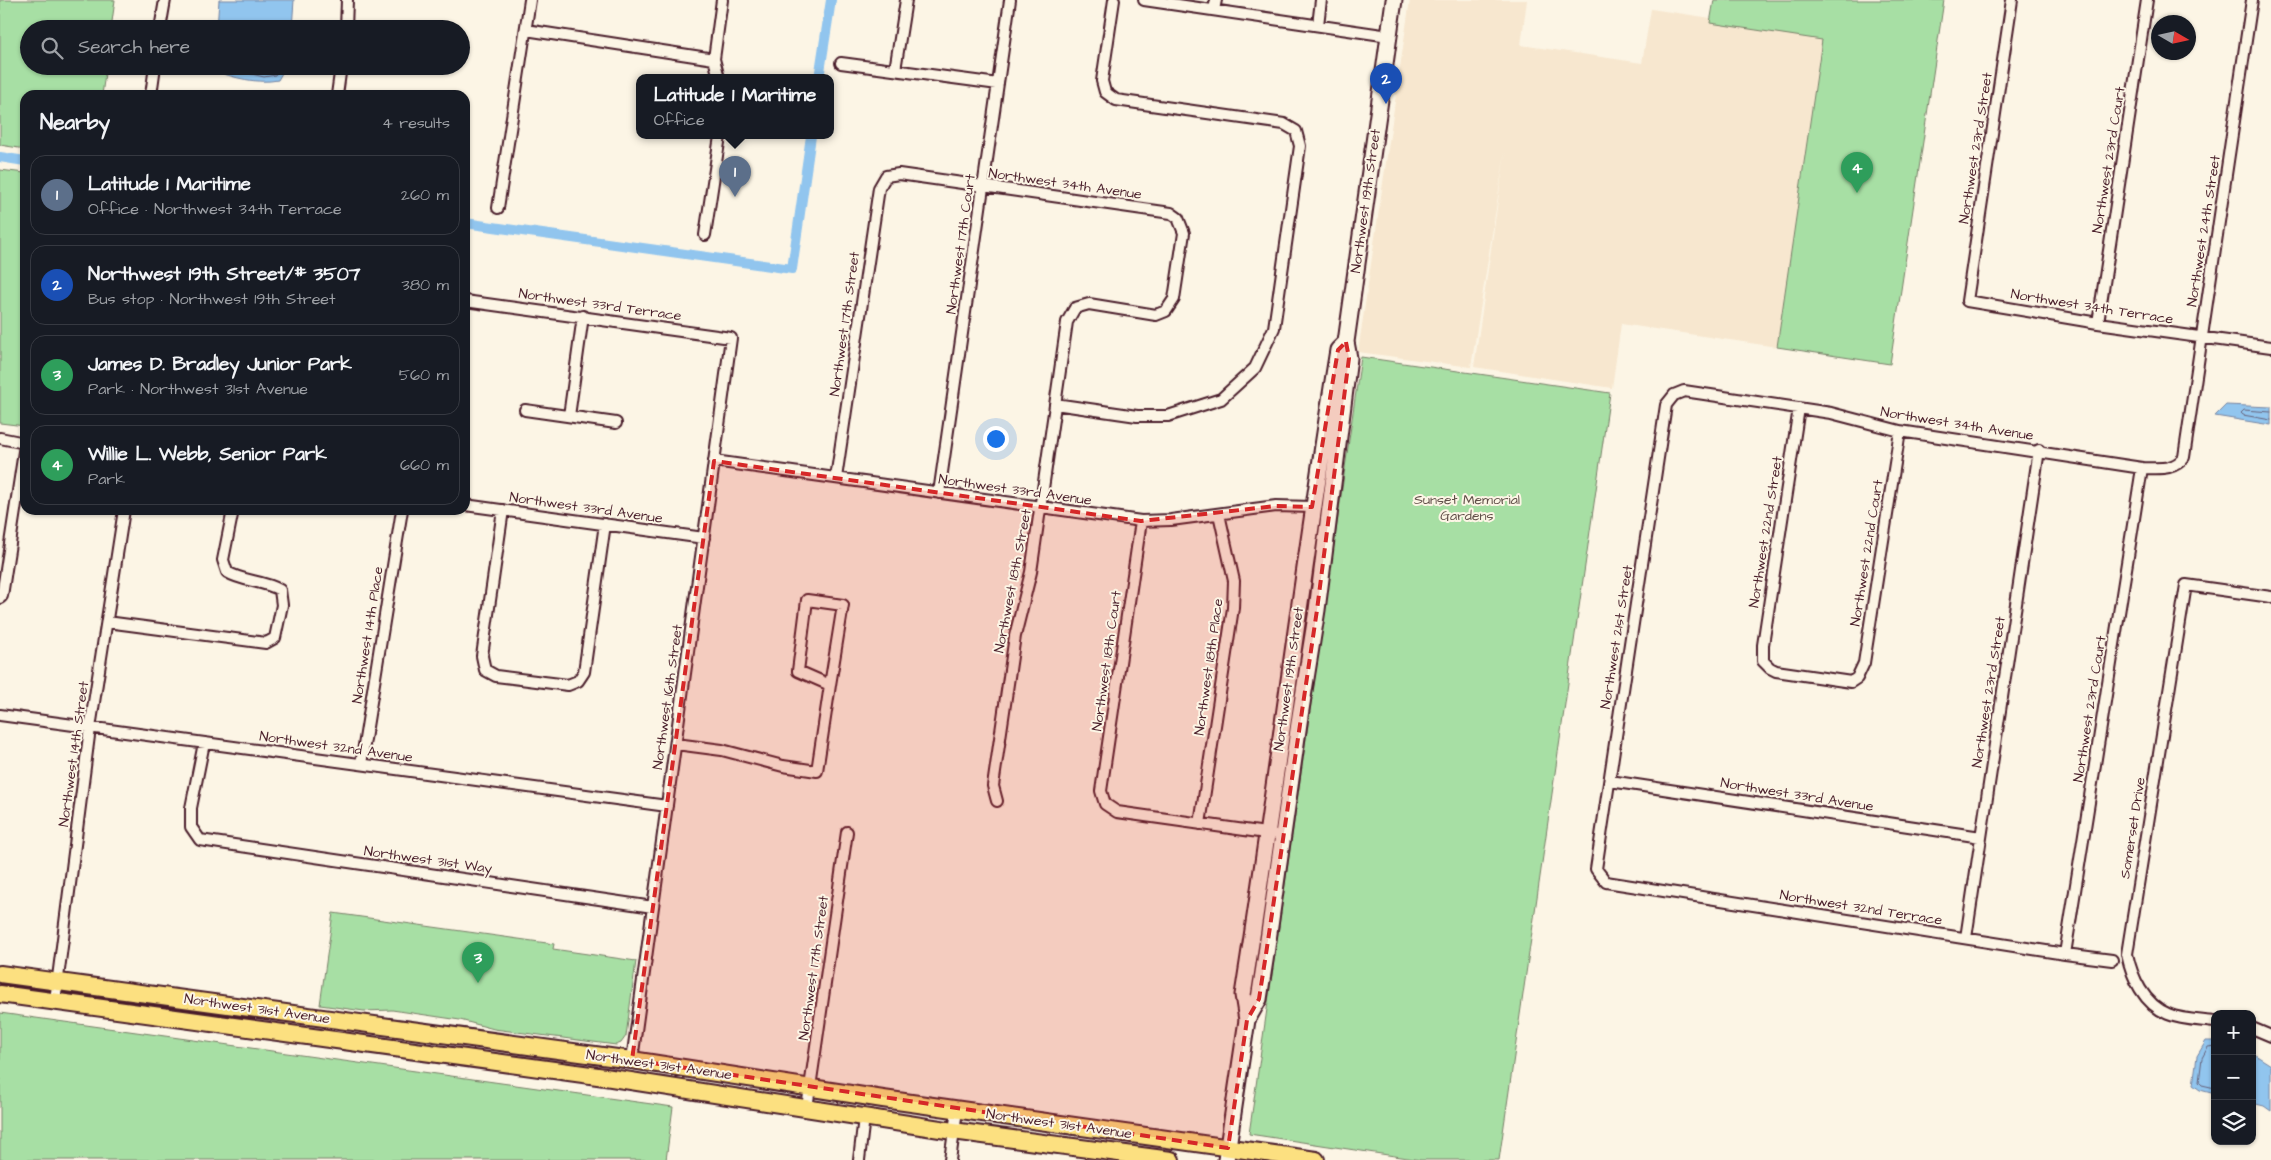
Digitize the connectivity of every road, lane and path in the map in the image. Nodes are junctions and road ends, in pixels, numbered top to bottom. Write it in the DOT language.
graph roads {
  1 [pos="165,0"];
  2 [pos="347,0"];
  3 [pos="530,0"];
  4 [pos="722,0"];
  5 [pos="906,0"];
  6 [pos="1010,0"];
  7 [pos="1114,0"];
  8 [pos="1144,0"];
  9 [pos="1322,0"];
  10 [pos="1394,0"];
  11 [pos="2012,0"];
  12 [pos="2147,0"];
  13 [pos="2252,0"];
  14 [pos="1215,5"];
  15 [pos="162,20"];
  16 [pos="346,20"];
  17 [pos="1318,25"];
  18 [pos="526,30"];
  19 [pos="1389,36"];
  20 [pos="714,59"];
  21 [pos="841,62"];
  22 [pos="896,70"];
  23 [pos="718,74"];
  24 [pos="154,75"];
  25 [pos="340,75"];
  26 [pos="998,84"];
  27 [pos="152,90"];
  28 [pos="338,90"];
  29 [pos="720,139"];
  30 [pos="886,176"];
  31 [pos="983,186"];
  32 [pos="498,208"];
  33 [pos="706,235"];
  34 [pos="1968,301"];
  35 [pos="470,302"];
  36 [pos="1075,308"];
  37 [pos="583,316"];
  38 [pos="2098,323"];
  39 [pos="732,338"];
  40 [pos="2201,338"];
  41 [pos="1346,342"];
  42 [pos="2271,347"];
  43 [pos="1674,395"];
  44 [pos="1055,404"];
  45 [pos="1799,408"];
  46 [pos="525,410"];
  47 [pos="569,416"];
  48 [pos="616,423"];
  49 [pos="1900,431"];
  50 [pos="0,438"];
  51 [pos="20,443"];
  52 [pos="2039,450"];
  53 [pos="714,461"];
  54 [pos="2179,465"];
  55 [pos="2142,468"];
  56 [pos="20,476"];
  57 [pos="836,478"];
  58 [pos="939,493"];
  59 [pos="470,506"];
  60 [pos="1312,506"];
  61 [pos="1040,507"];
  62 [pos="503,510"];
  63 [pos="1219,514"];
  64 [pos="123,515"];
  65 [pos="232,515"];
  66 [pos="401,515"];
  67 [pos="1141,521"];
  68 [pos="605,524"];
  69 [pos="704,538"];
  70 [pos="1,597"];
  71 [pos="2271,597"];
  72 [pos="107,622"];
  73 [pos="1857,678"];
  74 [pos="830,685"];
  75 [pos="0,715"];
  76 [pos="90,728"];
  77 [pos="204,743"];
  78 [pos="676,744"];
  79 [pos="361,764"];
  80 [pos="1610,781"];
  81 [pos="997,801"];
  82 [pos="667,806"];
  83 [pos="1200,824"];
  84 [pos="847,832"];
  85 [pos="1276,834"];
  86 [pos="1981,837"];
  87 [pos="1606,882"];
  88 [pos="653,907"];
  89 [pos="1966,938"];
  90 [pos="2065,954"];
  91 [pos="2112,960"];
  92 [pos="0,974"];
  93 [pos="58,982"];
  94 [pos="0,994"];
  95 [pos="55,1001"];
  96 [pos="2211,1021"];
  97 [pos="2256,1030"];
  98 [pos="2271,1036"];
  99 [pos="632,1060"];
  100 [pos="605,1077"];
  101 [pos="811,1088"];
  102 [pos="807,1108"];
  103 [pos="956,1110"];
  104 [pos="864,1117"];
  105 [pos="953,1131"];
  106 [pos="1227,1154"];
  107 [pos="859,1160"];
  108 [pos="950,1160"];
  109 [pos="1171,1160"];
  110 [pos="1316,1160"];
  1 -- 15 [label="street"];
  2 -- 16 [label="street"];
  3 -- 18 [label="street"];
  4 -- 20 [label="street"];
  5 -- 22 [label="street"];
  6 -- 26 [label="street, Northwest 17th Court"];
  7 -- 44 [label="street"];
  8 -- 14 [label="street"];
  9 -- 17 [label="street"];
  10 -- 19 [label="street, Northwest 19th Street"];
  11 -- 34 [label="street, Northwest 23rd Street"];
  12 -- 38 [label="street, Northwest 23rd Court"];
  13 -- 40 [label="street, Northwest 24th Street"];
  14 -- 17 [label="street"];
  17 -- 19 [label="street"];
  18 -- 20 [label="street"];
  18 -- 32 [label="street"];
  19 -- 41 [label="street, Northwest 19th Street"];
  20 -- 23 [label="street"];
  21 -- 22 [label="street"];
  22 -- 26 [label="street"];
  24 -- 27 [label="street"];
  25 -- 28 [label="street"];
  26 -- 31 [label="street, Northwest 17th Court"];
  29 -- 33 [label="street"];
  30 -- 31 [label="street, Northwest 34th Avenue"];
  30 -- 57 [label="street, Northwest 17th Street"];
  31 -- 36 [label="street, Northwest 34th Avenue"];
  31 -- 58 [label="street, Northwest 17th Court"];
  34 -- 38 [label="street, Northwest 34th Terrace"];
  35 -- 37 [label="street, Northwest 33rd Terrace"];
  36 -- 44 [label="street, Northwest 18th Street"];
  37 -- 39 [label="street, Northwest 33rd Terrace"];
  37 -- 47 [label="street"];
  38 -- 40 [label="street, Northwest 34th Terrace"];
  39 -- 53 [label="street, Northwest 16th Street"];
  40 -- 42 [label="street, Northwest 34th Terrace"];
  40 -- 54 [label="street, Northwest 24th Street"];
  41 -- 60 [label="street, Northwest 19th Street"];
  41 -- 85 [label="street, Northwest 19th Street"];
  43 -- 45 [label="street, Northwest 34th Avenue"];
  43 -- 80 [label="street, Northwest 21st Street"];
  44 -- 61 [label="street, Northwest 18th Street"];
  45 -- 49 [label="street, Northwest 34th Avenue"];
  45 -- 73 [label="street, Northwest 22nd Street"];
  46 -- 47 [label="street"];
  47 -- 48 [label="street"];
  49 -- 52 [label="street, Northwest 34th Avenue"];
  49 -- 73 [label="street, Northwest 22nd Court"];
  50 -- 51 [label="street"];
  52 -- 55 [label="street, Northwest 34th Avenue"];
  52 -- 86 [label="street, Northwest 23rd Street"];
  53 -- 57 [label="street, Northwest 33rd Avenue"];
  53 -- 69 [label="street, Northwest 16th Street"];
  54 -- 55 [label="street, Northwest 34th Avenue"];
  55 -- 90 [label="street, Northwest 23rd Court"];
  56 -- 70 [label="street"];
  57 -- 58 [label="street, Northwest 33rd Avenue"];
  58 -- 61 [label="street, Northwest 33rd Avenue"];
  59 -- 62 [label="street, Northwest 33rd Avenue"];
  60 -- 63 [label="street, Northwest 33rd Avenue"];
  60 -- 85 [label="street, Northwest 19th Street"];
  61 -- 67 [label="street, Northwest 33rd Avenue"];
  61 -- 81 [label="street, Northwest 18th Street"];
  62 -- 68 [label="street, Northwest 33rd Avenue"];
  62 -- 68 [label="street"];
  63 -- 67 [label="street, Northwest 33rd Avenue"];
  63 -- 83 [label="street, Northwest 18th Place"];
  64 -- 72 [label="street, Northwest 14th Street"];
  65 -- 72 [label="street"];
  66 -- 79 [label="street, Northwest 14th Place"];
  67 -- 83 [label="street, Northwest 18th Court"];
  68 -- 69 [label="street, Northwest 33rd Avenue"];
  69 -- 78 [label="street, Northwest 16th Street"];
  71 -- 96 [label="street, Somerset Drive"];
  72 -- 76 [label="street, Northwest 14th Street"];
  74 -- 74 [label="street"];
  74 -- 78 [label="street"];
  75 -- 76 [label="street, Northwest 32nd Avenue"];
  76 -- 77 [label="street, Northwest 32nd Avenue"];
  76 -- 93 [label="street, Northwest 14th Street"];
  77 -- 79 [label="street, Northwest 32nd Avenue"];
  77 -- 88 [label="street, Northwest 31st Way"];
  78 -- 82 [label="street, Northwest 16th Street"];
  79 -- 82 [label="street, Northwest 32nd Avenue"];
  80 -- 86 [label="street, Northwest 33rd Avenue"];
  80 -- 87 [label="street, Northwest 21st Street"];
  82 -- 88 [label="street, Northwest 16th Street"];
  83 -- 85 [label="street"];
  84 -- 101 [label="street, Northwest 17th Street"];
  85 -- 106 [label="street, Northwest 19th Street"];
  86 -- 89 [label="street, Northwest 23rd Street"];
  87 -- 89 [label="street, Northwest 32nd Terrace"];
  88 -- 99 [label="street, Northwest 16th Street"];
  89 -- 90 [label="street, Northwest 32nd Terrace"];
  90 -- 91 [label="street, Northwest 32nd Terrace"];
  92 -- 93 [label="main road, Northwest 31st Avenue"];
  93 -- 95 [label="street, Northwest 14th Street"];
  93 -- 99 [label="main road, Northwest 31st Avenue"];
  94 -- 95 [label="main road, Northwest 31st Avenue"];
  95 -- 100 [label="main road, Northwest 31st Avenue"];
  97 -- 98 [label="street"];
  99 -- 100 [label="main road"];
  99 -- 101 [label="main road, Northwest 31st Avenue"];
  100 -- 102 [label="main road, Northwest 31st Avenue"];
  101 -- 102 [label="street, Northwest 17th Street"];
  101 -- 103 [label="main road, Northwest 31st Avenue"];
  102 -- 104 [label="main road, Northwest 31st Avenue"];
  103 -- 105 [label="street"];
  103 -- 106 [label="main road, Northwest 31st Avenue"];
  104 -- 105 [label="main road, Northwest 31st Avenue"];
  104 -- 107 [label="street"];
  105 -- 108 [label="street"];
  105 -- 109 [label="main road, Northwest 31st Avenue"];
  106 -- 110 [label="main road, Northwest 31st Avenue"];
}
